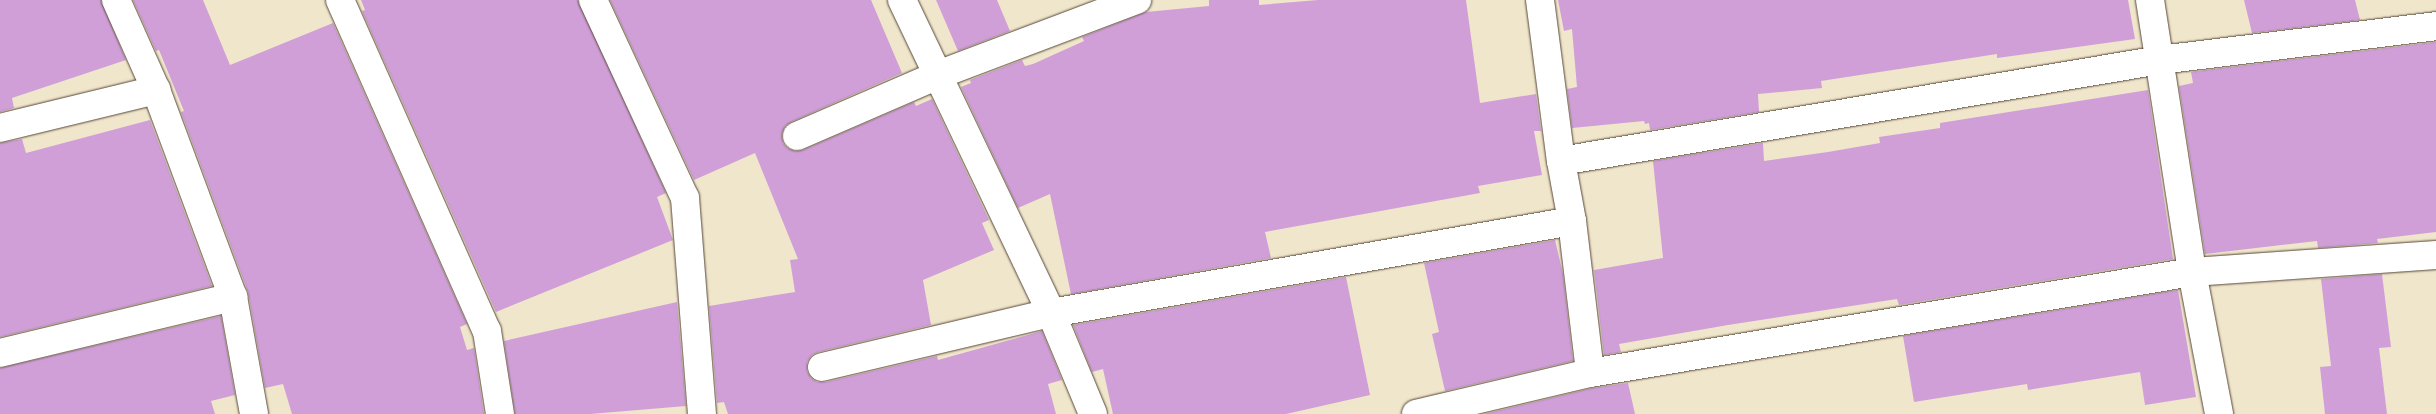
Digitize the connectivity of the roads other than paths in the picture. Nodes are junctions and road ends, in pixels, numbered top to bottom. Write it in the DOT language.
graph roads {
  1 [pos="116,0"];
  2 [pos="340,0"];
  3 [pos="592,0"];
  4 [pos="902,0"];
  5 [pos="1137,0"];
  6 [pos="1540,0"];
  7 [pos="2150,0"];
  8 [pos="2436,26"];
  9 [pos="2160,60"];
  10 [pos="938,75"];
  11 [pos="156,90"];
  12 [pos="0,128"];
  13 [pos="797,136"];
  14 [pos="1561,161"];
  15 [pos="1572,221"];
  16 [pos="2436,255"];
  17 [pos="2192,272"];
  18 [pos="233,297"];
  19 [pos="1050,313"];
  20 [pos="0,353"];
  21 [pos="822,367"];
  22 [pos="1590,373"];
  23 [pos="254,414"];
  24 [pos="500,414"];
  25 [pos="702,414"];
  26 [pos="1092,414"];
  27 [pos="1416,414"];
  28 [pos="2219,414"];
  1 -- 11 [label="street"];
  2 -- 24 [label="street"];
  3 -- 25 [label="street"];
  4 -- 10 [label="street"];
  5 -- 10 [label="street"];
  6 -- 14 [label="street"];
  7 -- 9 [label="street"];
  8 -- 9 [label="street"];
  9 -- 14 [label="street"];
  9 -- 17 [label="street"];
  10 -- 13 [label="street"];
  10 -- 19 [label="street"];
  11 -- 12 [label="street"];
  11 -- 18 [label="street"];
  14 -- 15 [label="street"];
  15 -- 19 [label="street"];
  15 -- 22 [label="street"];
  16 -- 17 [label="street"];
  17 -- 22 [label="street"];
  17 -- 28 [label="street"];
  18 -- 20 [label="street"];
  18 -- 23 [label="street"];
  19 -- 21 [label="street"];
  19 -- 26 [label="street"];
  22 -- 27 [label="street"];
}
